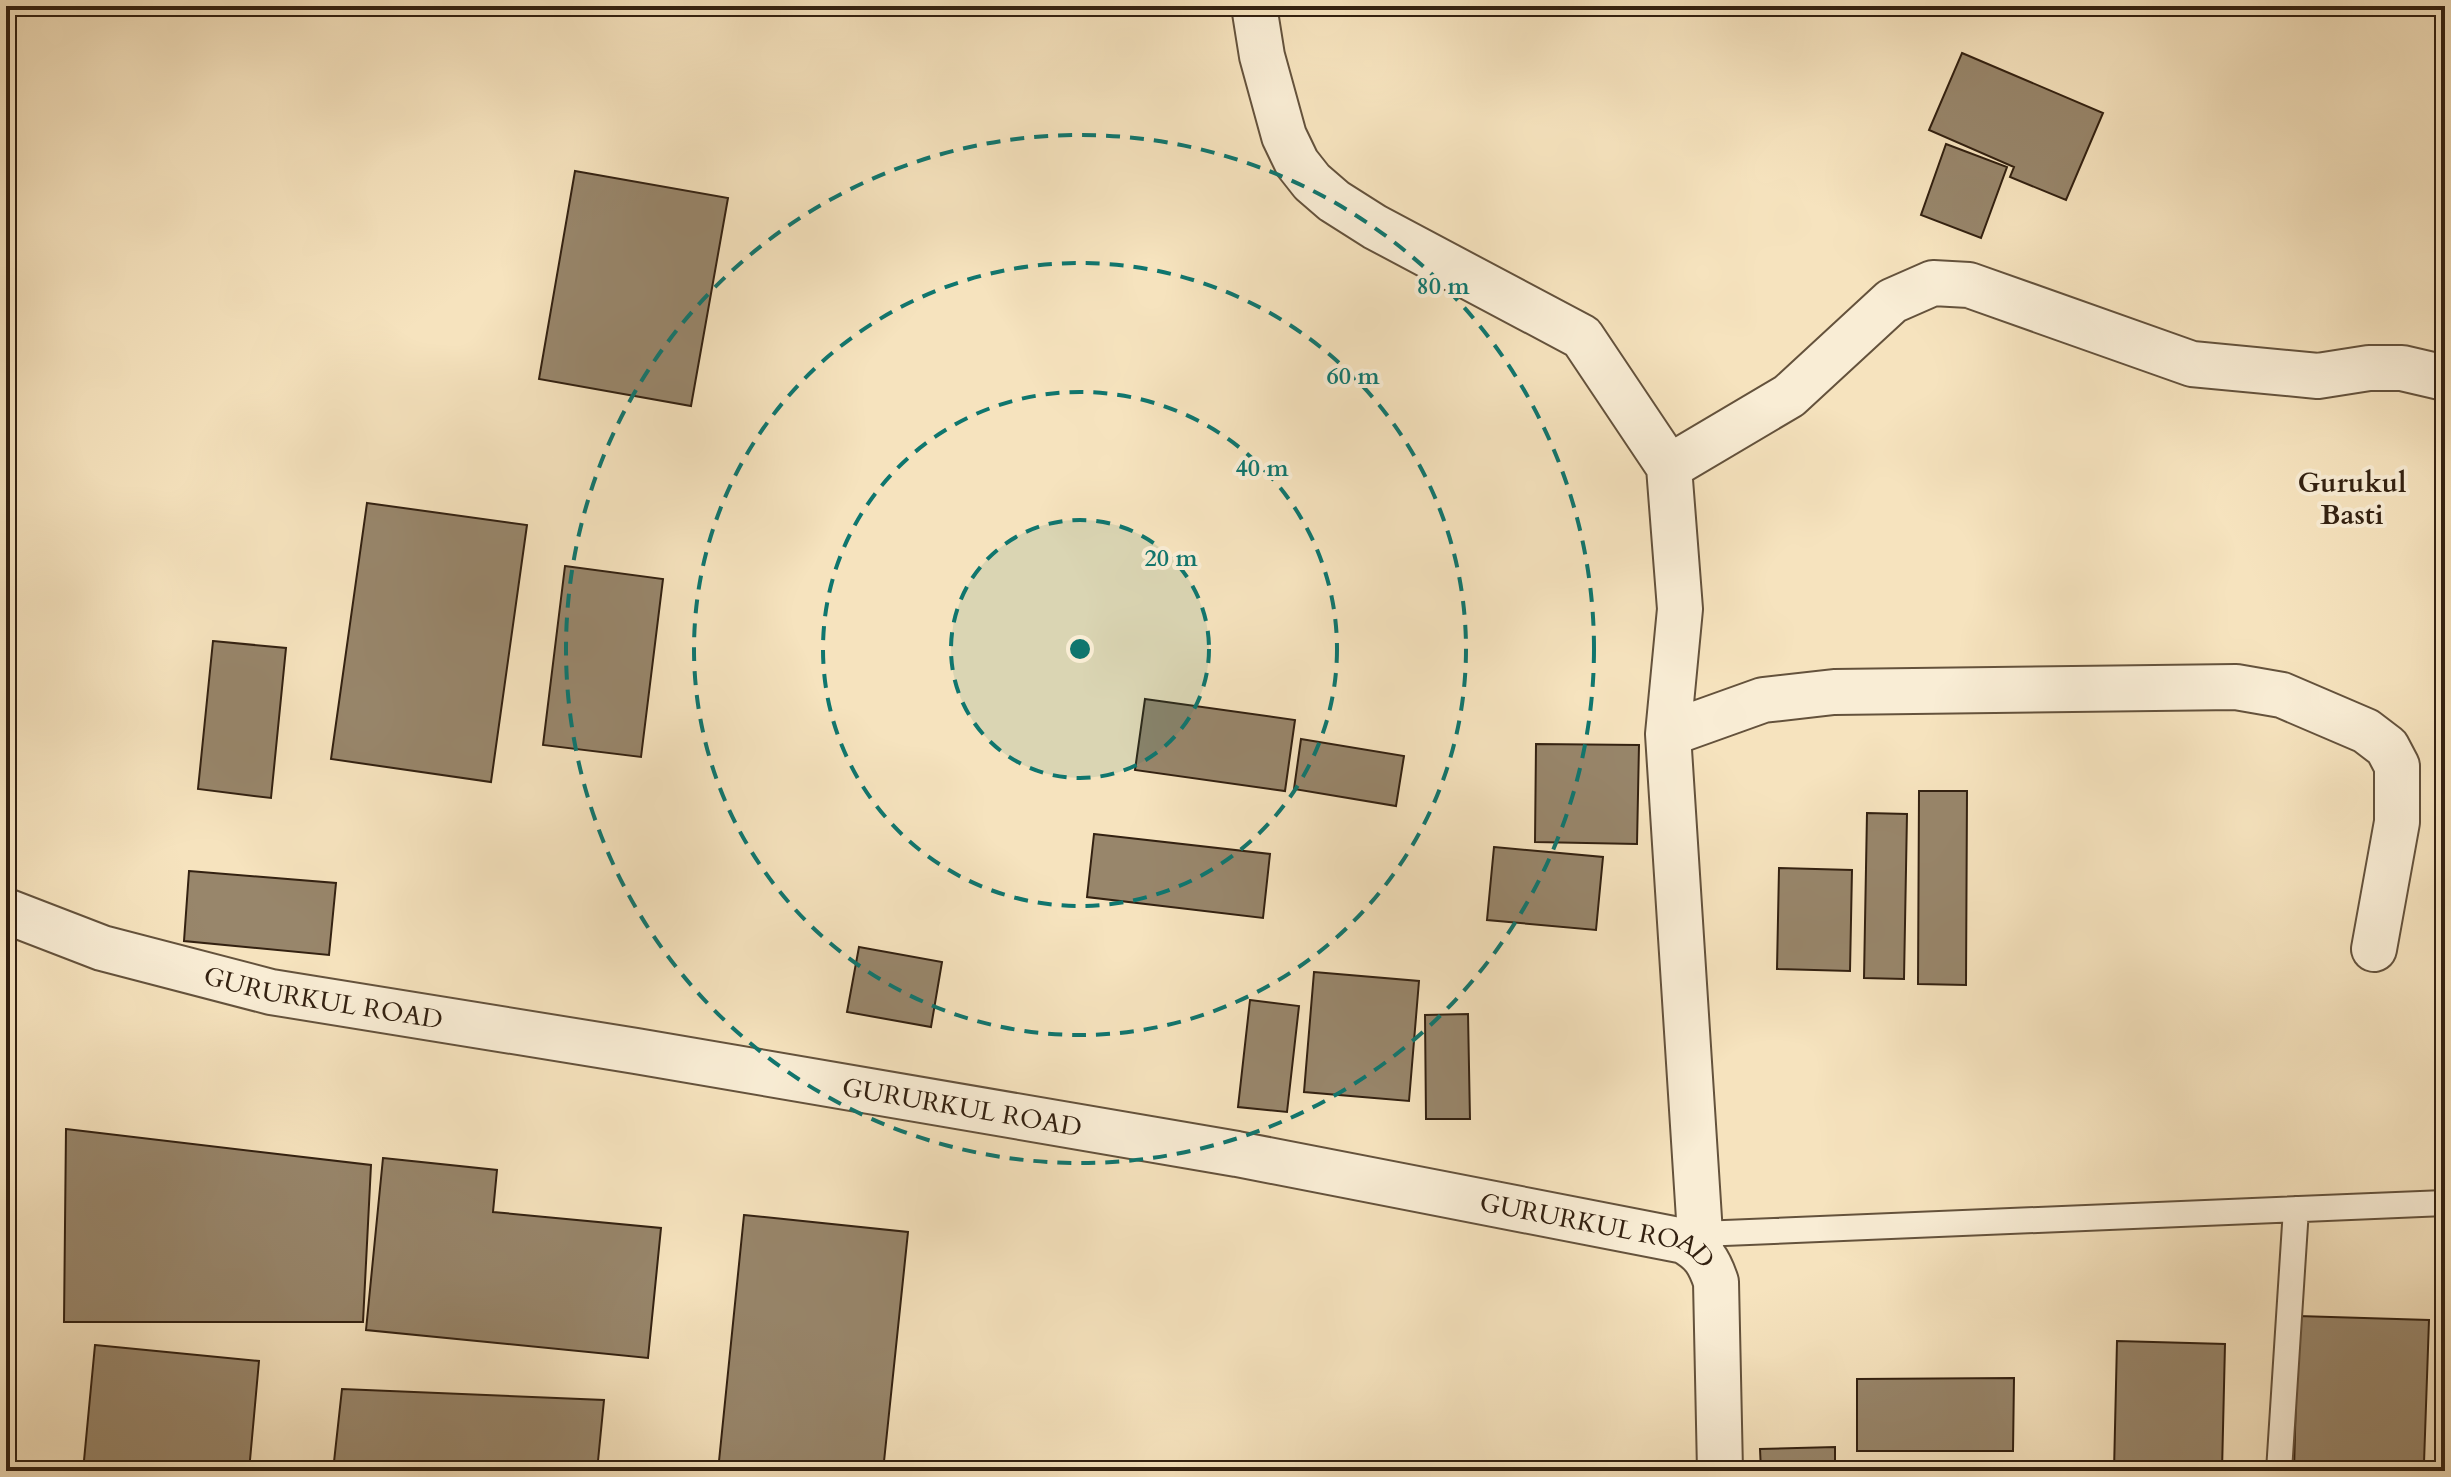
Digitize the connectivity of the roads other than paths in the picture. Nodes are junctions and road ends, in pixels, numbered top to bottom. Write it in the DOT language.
graph roads {
  1 [pos="1254,6"];
  2 [pos="2445,378"];
  3 [pos="1669,467"];
  4 [pos="1668,734"];
  5 [pos="6,911"];
  6 [pos="2374,949"];
  7 [pos="2445,1203"];
  8 [pos="2296,1209"];
  9 [pos="1700,1242"];
  10 [pos="1720,1471"];
  11 [pos="2279,1471"];
  1 -- 3 [label="street"];
  2 -- 3 [label="street"];
  3 -- 4 [label="street"];
  4 -- 6 [label="street"];
  4 -- 9 [label="street"];
  5 -- 9 [label="street, GURURKUL ROAD"];
  7 -- 8 [label="lane"];
  8 -- 9 [label="lane"];
  8 -- 11 [label="lane"];
  9 -- 10 [label="street, GURURKUL ROAD"];
}
